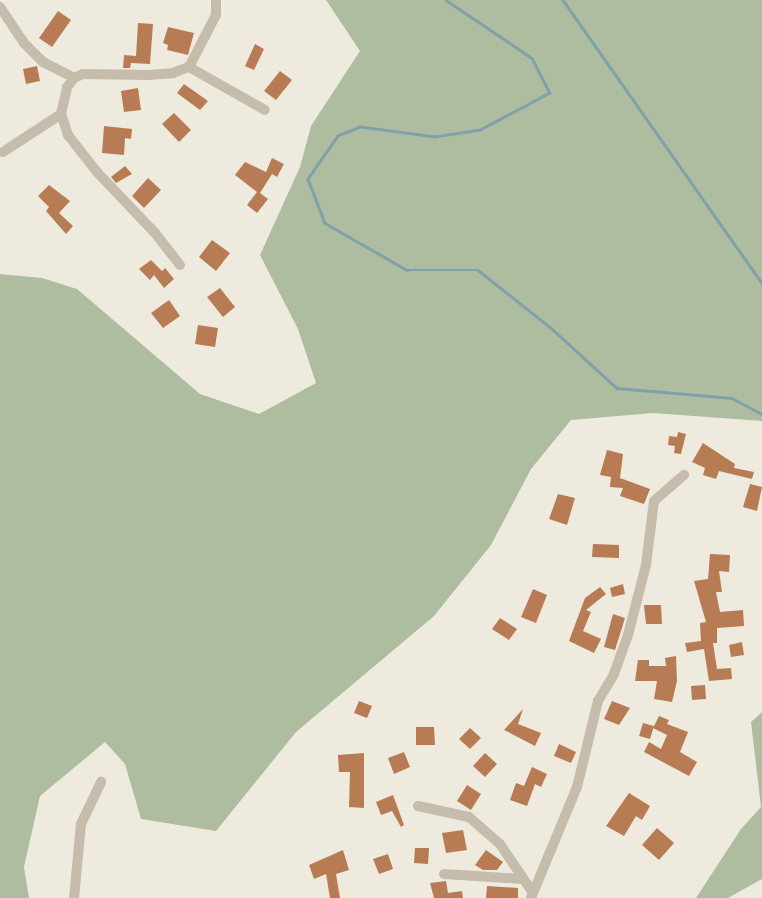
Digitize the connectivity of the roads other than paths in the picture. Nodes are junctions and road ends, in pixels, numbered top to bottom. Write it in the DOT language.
graph roads {
  1 [pos="216,0"];
  2 [pos="0,7"];
  3 [pos="189,67"];
  4 [pos="74,78"];
  5 [pos="265,110"];
  6 [pos="61,114"];
  7 [pos="3,152"];
  8 [pos="180,265"];
  9 [pos="684,475"];
  10 [pos="101,782"];
  11 [pos="418,806"];
  12 [pos="444,874"];
  13 [pos="523,879"];
  14 [pos="532,896"];
  15 [pos="74,898"];
  1 -- 3 [label="street"];
  2 -- 4 [label="street"];
  3 -- 4 [label="street"];
  3 -- 5 [label="street"];
  4 -- 6 [label="street"];
  6 -- 7 [label="street"];
  6 -- 8 [label="street"];
  9 -- 14 [label="street"];
  10 -- 15 [label="street"];
  11 -- 13 [label="street"];
  12 -- 13 [label="street"];
  13 -- 14 [label="street"];
}
